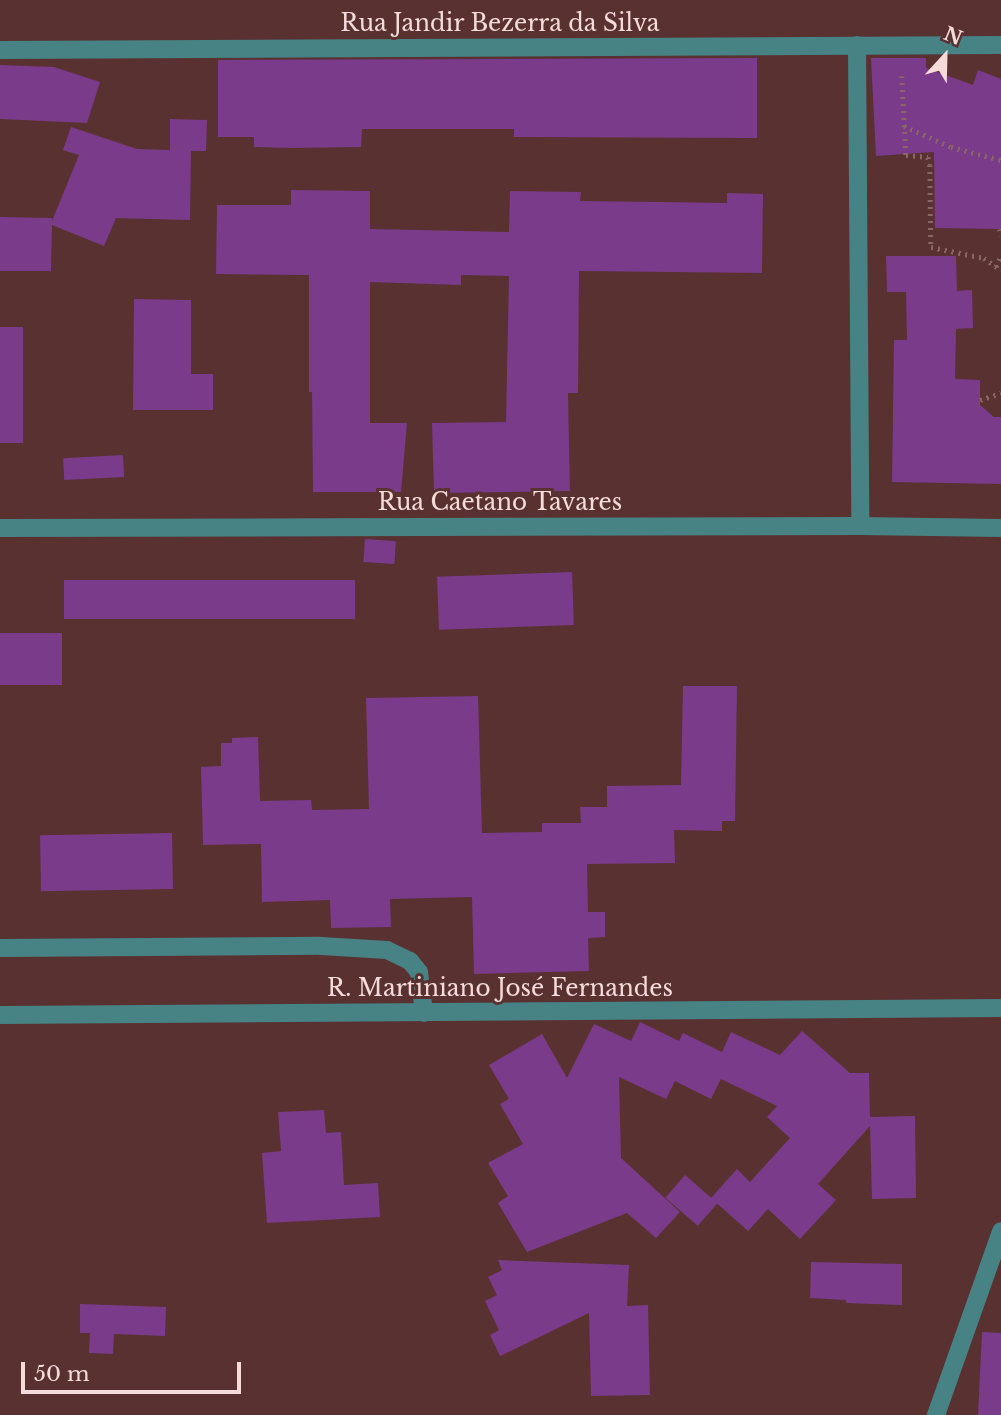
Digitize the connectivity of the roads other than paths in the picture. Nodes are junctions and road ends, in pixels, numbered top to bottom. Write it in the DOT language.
graph roads {
  1 [pos="857,45"];
  2 [pos="1001,45"];
  3 [pos="0,50"];
  4 [pos="860,526"];
  5 [pos="0,528"];
  6 [pos="1001,528"];
  7 [pos="0,947"];
  8 [pos="1001,1008"];
  9 [pos="424,1013"];
  10 [pos="0,1015"];
  11 [pos="1001,1231"];
  12 [pos="936,1415"];
  1 -- 2 [label="street, Rua Jandir Bezerra da Silva"];
  1 -- 3 [label="street, Rua Jandir Bezerra da Silva"];
  1 -- 4 [label="street"];
  4 -- 5 [label="street, Rua Caetano Tavares"];
  4 -- 6 [label="street, Rua Caetano Tavares"];
  7 -- 9 [label="street"];
  8 -- 9 [label="street, R. Martiniano José Fernandes"];
  9 -- 10 [label="street, R. Martiniano José Fernandes"];
  11 -- 12 [label="street"];
}
